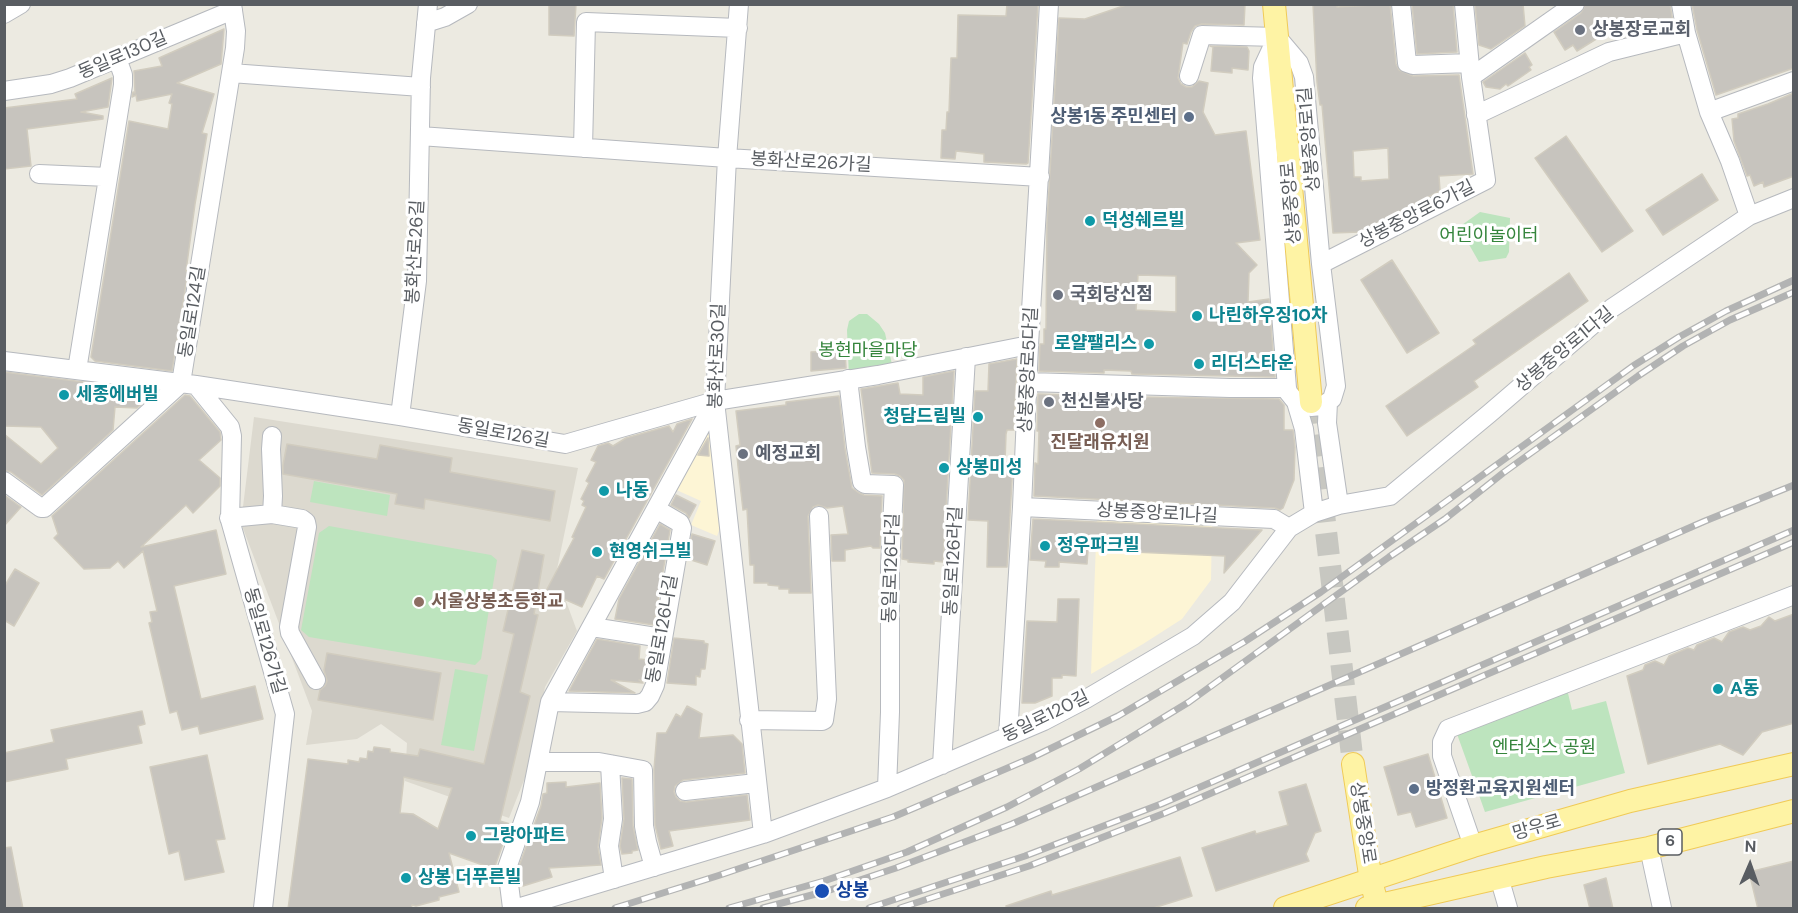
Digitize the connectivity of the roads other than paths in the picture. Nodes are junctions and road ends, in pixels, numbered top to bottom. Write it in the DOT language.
graph roads {
  1 [pos="21,4"];
  2 [pos="428,4"];
  3 [pos="468,4"];
  4 [pos="739,4"];
  5 [pos="1049,4"];
  6 [pos="1274,4"];
  7 [pos="1401,4"];
  8 [pos="1464,4"];
  9 [pos="1575,4"];
  10 [pos="1681,4"];
  11 [pos="232,7"];
  12 [pos="4,14"];
  13 [pos="426,23"];
  14 [pos="738,28"];
  15 [pos="1686,33"];
  16 [pos="1277,37"];
  17 [pos="117,58"];
  18 [pos="1470,70"];
  19 [pos="231,73"];
  20 [pos="1189,76"];
  21 [pos="1794,81"];
  22 [pos="421,87"];
  23 [pos="4,91"];
  24 [pos="1709,112"];
  25 [pos="1476,115"];
  26 [pos="420,136"];
  27 [pos="583,148"];
  28 [pos="727,158"];
  29 [pos="39,174"];
  30 [pos="108,177"];
  31 [pos="1040,177"];
  32 [pos="1794,198"];
  33 [pos="1749,216"];
  34 [pos="1321,264"];
  35 [pos="1029,345"];
  36 [pos="966,357"];
  37 [pos="4,361"];
  38 [pos="77,370"];
  39 [pos="848,380"];
  40 [pos="1028,382"];
  41 [pos="189,384"];
  42 [pos="1306,398"];
  43 [pos="715,400"];
  44 [pos="400,416"];
  45 [pos="272,436"];
  46 [pos="4,481"];
  47 [pos="1390,496"];
  48 [pos="1339,505"];
  49 [pos="1022,507"];
  50 [pos="656,509"];
  51 [pos="1314,513"];
  52 [pos="272,514"];
  53 [pos="819,516"];
  54 [pos="230,518"];
  55 [pos="1288,528"];
  56 [pos="1794,595"];
  57 [pos="592,627"];
  58 [pos="662,638"];
  59 [pos="316,680"];
  60 [pos="550,702"];
  61 [pos="749,720"];
  62 [pos="1008,736"];
  63 [pos="538,762"];
  64 [pos="610,764"];
  65 [pos="1353,764"];
  66 [pos="1794,764"];
  67 [pos="942,765"];
  68 [pos="756,783"];
  69 [pos="887,788"];
  70 [pos="685,791"];
  71 [pos="1794,811"];
  72 [pos="763,834"];
  73 [pos="1473,846"];
  74 [pos="1648,848"];
  75 [pos="654,867"];
  76 [pos="1499,877"];
  77 [pos="614,879"];
  78 [pos="1371,881"];
  79 [pos="1372,907"];
  80 [pos="262,909"];
  81 [pos="512,909"];
  82 [pos="517,909"];
  83 [pos="1285,909"];
  84 [pos="1508,909"];
  85 [pos="1662,909"];
  1 -- 12 [label="street"];
  2 -- 13 [label="street, 봉화산로26길"];
  3 -- 13 [label="street"];
  4 -- 14 [label="street, 봉화산로30길"];
  5 -- 31 [label="street, 상봉중앙로5다길"];
  6 -- 16 [label="main road, 상봉중앙로"];
  7 -- 18 [label="street"];
  8 -- 18 [label="street, 상봉중앙로6가길"];
  9 -- 18 [label="street"];
  10 -- 15 [label="street"];
  11 -- 17 [label="street, 동일로130길"];
  11 -- 19 [label="street, 동일로124길"];
  13 -- 22 [label="street, 봉화산로26길"];
  14 -- 27 [label="street"];
  14 -- 28 [label="street, 봉화산로30길"];
  15 -- 24 [label="street"];
  15 -- 25 [label="street"];
  16 -- 20 [label="street"];
  16 -- 34 [label="street, 상봉중앙로1길"];
  16 -- 42 [label="main road, 상봉중앙로"];
  17 -- 23 [label="street, 동일로130길"];
  17 -- 30 [label="street"];
  18 -- 25 [label="street, 상봉중앙로6가길"];
  19 -- 22 [label="street"];
  19 -- 41 [label="street, 동일로124길"];
  21 -- 24 [label="street"];
  22 -- 26 [label="street, 봉화산로26길"];
  24 -- 33 [label="street"];
  25 -- 34 [label="street, 상봉중앙로6가길"];
  26 -- 27 [label="street, 봉화산로26가길"];
  26 -- 44 [label="street, 봉화산로26길"];
  27 -- 28 [label="street, 봉화산로26가길"];
  28 -- 31 [label="street, 봉화산로26가길"];
  28 -- 43 [label="street, 봉화산로30길"];
  29 -- 30 [label="street"];
  30 -- 38 [label="street"];
  31 -- 35 [label="street, 상봉중앙로5다길"];
  32 -- 33 [label="street, 상봉중앙로1다길"];
  33 -- 47 [label="street, 상봉중앙로1다길"];
  34 -- 42 [label="street, 상봉중앙로1길"];
  35 -- 36 [label="street, 동일로126길"];
  35 -- 40 [label="street, 상봉중앙로5다길"];
  36 -- 39 [label="street, 동일로126길"];
  36 -- 67 [label="street, 동일로126라길"];
  37 -- 38 [label="street, 동일로126길"];
  38 -- 41 [label="street, 동일로126길"];
  39 -- 43 [label="street, 동일로126길"];
  39 -- 69 [label="street, 동일로126다길"];
  40 -- 42 [label="street"];
  40 -- 49 [label="street, 상봉중앙로5다길"];
  41 -- 44 [label="street, 동일로126길"];
  41 -- 46 [label="street, 동일로124길"];
  41 -- 54 [label="street, 동일로126가길"];
  42 -- 48 [label="street, 상봉중앙로1길"];
  42 -- 51 [label="street, 상봉중앙로1길"];
  43 -- 44 [label="street, 동일로126길"];
  43 -- 50 [label="street"];
  43 -- 61 [label="street, 봉화산로30길"];
  45 -- 52 [label="street"];
  47 -- 48 [label="street, 동일로120길"];
  48 -- 51 [label="street, 동일로120길"];
  49 -- 55 [label="street, 상봉중앙로1나길"];
  49 -- 62 [label="street, 상봉중앙로5다길"];
  50 -- 57 [label="street"];
  50 -- 58 [label="street, 동일로126나길"];
  51 -- 55 [label="street, 동일로120길"];
  52 -- 54 [label="street"];
  52 -- 59 [label="street"];
  53 -- 61 [label="street"];
  54 -- 80 [label="street, 동일로126가길"];
  55 -- 62 [label="street, 동일로120길"];
  56 -- 73 [label="street"];
  57 -- 58 [label="street"];
  57 -- 60 [label="street"];
  58 -- 60 [label="street, 동일로126나길"];
  60 -- 63 [label="street"];
  61 -- 68 [label="street, 봉화산로30길"];
  62 -- 67 [label="street, 동일로120길"];
  63 -- 64 [label="street"];
  63 -- 81 [label="street"];
  64 -- 75 [label="street"];
  64 -- 77 [label="street"];
  65 -- 78 [label="main road, 상봉중앙로"];
  66 -- 73 [label="main road, 망우로"];
  67 -- 69 [label="street, 동일로120길"];
  68 -- 70 [label="street"];
  68 -- 72 [label="street, 봉화산로30길"];
  69 -- 72 [label="street, 동일로120길"];
  71 -- 74 [label="main road, 6"];
  72 -- 75 [label="street, 동일로120길"];
  73 -- 78 [label="main road, 망우로"];
  74 -- 76 [label="main road, 6"];
  74 -- 85 [label="street"];
  75 -- 77 [label="street, 동일로120길"];
  76 -- 79 [label="main road, 6"];
  76 -- 84 [label="street"];
  77 -- 82 [label="street, 동일로120길"];
  78 -- 79 [label="main road, 상봉중앙로"];
  78 -- 83 [label="main road, 망우로"];
}
